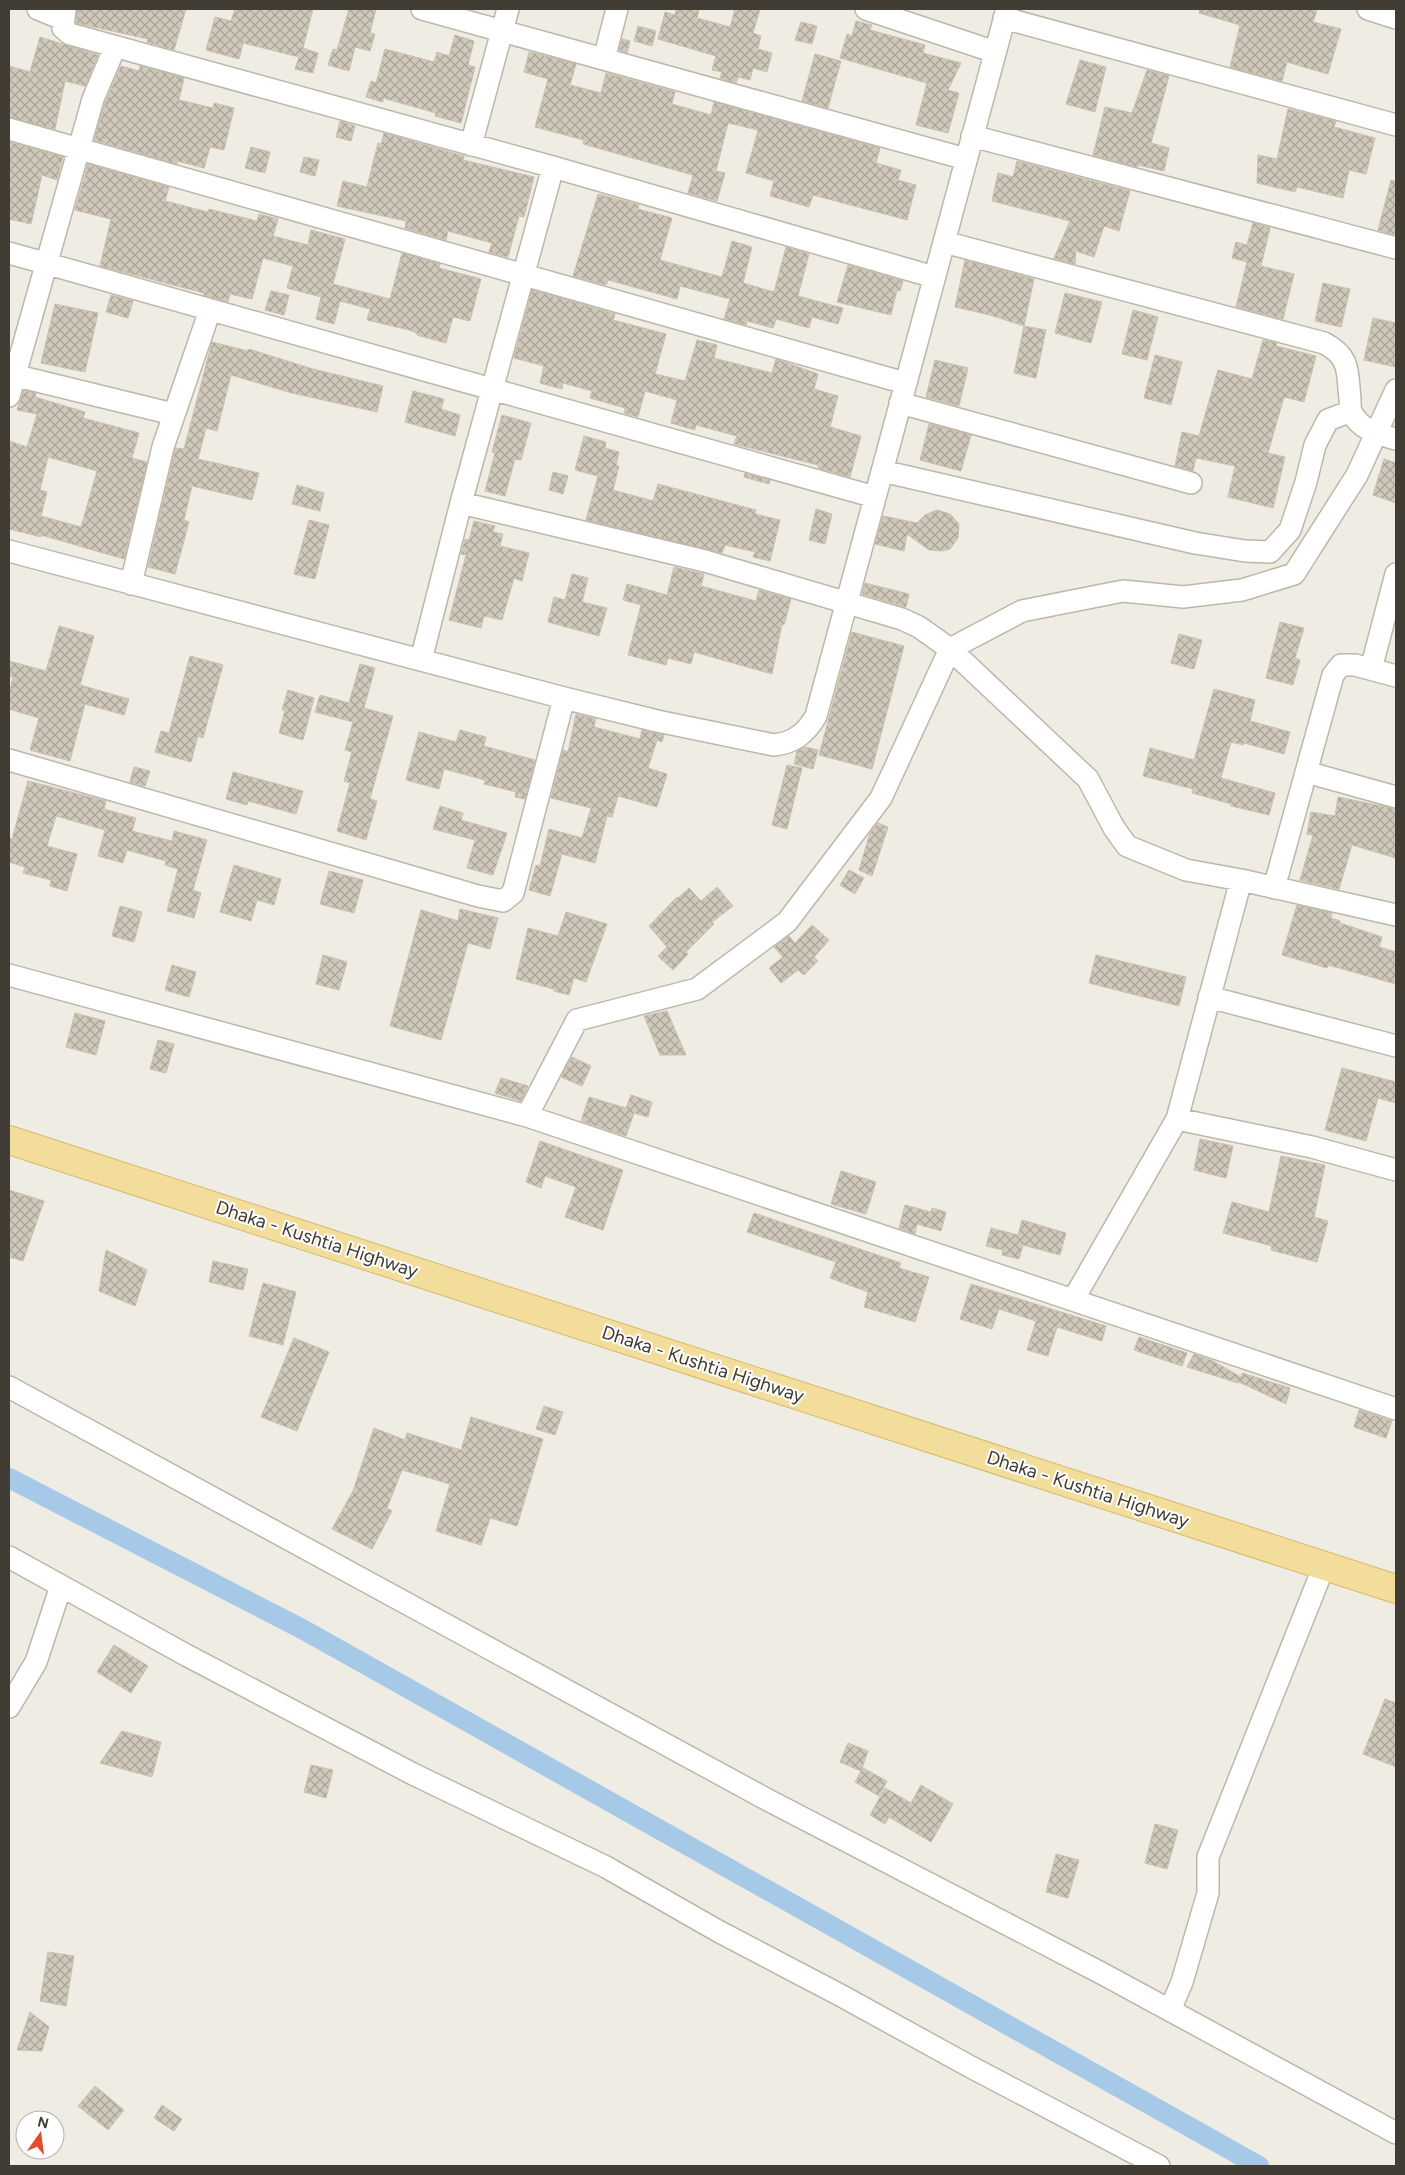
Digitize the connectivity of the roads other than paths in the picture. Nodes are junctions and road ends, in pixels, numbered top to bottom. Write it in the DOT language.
graph roads {
  1 [pos="38,9"];
  2 [pos="422,9"];
  3 [pos="508,9"];
  4 [pos="617,9"];
  5 [pos="866,9"];
  6 [pos="1368,9"];
  7 [pos="64,14"];
  8 [pos="1005,14"];
  9 [pos="1396,18"];
  10 [pos="502,30"];
  11 [pos="115,46"];
  12 [pos="995,52"];
  13 [pos="604,59"];
  14 [pos="1396,125"];
  15 [pos="9,129"];
  16 [pos="972,136"];
  17 [pos="472,145"];
  18 [pos="80,148"];
  19 [pos="966,159"];
  20 [pos="553,167"];
  21 [pos="944,242"];
  22 [pos="1396,248"];
  23 [pos="9,253"];
  24 [pos="47,264"];
  25 [pos="523,276"];
  26 [pos="934,277"];
  27 [pos="210,310"];
  28 [pos="12,374"];
  29 [pos="492,390"];
  30 [pos="1396,390"];
  31 [pos="903,393"];
  32 [pos="9,396"];
  33 [pos="1351,412"];
  34 [pos="173,414"];
  35 [pos="1386,437"];
  36 [pos="882,471"];
  37 [pos="1191,482"];
  38 [pos="875,497"];
  39 [pos="461,503"];
  40 [pos="9,551"];
  41 [pos="1396,574"];
  42 [pos="131,584"];
  43 [pos="847,604"];
  44 [pos="950,649"];
  45 [pos="421,660"];
  46 [pos="1371,669"];
  47 [pos="1396,676"];
  48 [pos="564,698"];
  49 [pos="9,760"];
  50 [pos="1306,772"];
  51 [pos="1396,797"];
  52 [pos="1240,880"];
  53 [pos="1274,888"];
  54 [pos="1396,915"];
  55 [pos="9,975"];
  56 [pos="1209,997"];
  57 [pos="1396,1046"];
  58 [pos="526,1116"];
  59 [pos="1177,1119"];
  60 [pos="9,1140"];
  61 [pos="1396,1170"];
  62 [pos="1073,1300"];
  63 [pos="9,1387"];
  64 [pos="1396,1409"];
  65 [pos="9,1558"];
  66 [pos="1324,1566"];
  67 [pos="61,1586"];
  68 [pos="1396,1589"];
  69 [pos="9,1707"];
  70 [pos="1170,2010"];
  71 [pos="1396,2133"];
  72 [pos="1159,2166"];
  1 -- 7 [label="street"];
  2 -- 10 [label="street"];
  3 -- 10 [label="street"];
  4 -- 13 [label="street"];
  5 -- 12 [label="street"];
  6 -- 9 [label="street"];
  7 -- 11 [label="street"];
  8 -- 12 [label="street"];
  8 -- 14 [label="street"];
  10 -- 13 [label="street"];
  10 -- 17 [label="street"];
  11 -- 17 [label="street"];
  11 -- 18 [label="street"];
  12 -- 16 [label="street"];
  13 -- 19 [label="street"];
  15 -- 18 [label="street"];
  16 -- 19 [label="street"];
  16 -- 22 [label="street"];
  17 -- 20 [label="street"];
  18 -- 24 [label="street"];
  18 -- 25 [label="street"];
  19 -- 21 [label="street"];
  20 -- 25 [label="street"];
  20 -- 26 [label="street"];
  21 -- 26 [label="street"];
  21 -- 33 [label="street"];
  23 -- 24 [label="street"];
  24 -- 27 [label="street"];
  24 -- 28 [label="street"];
  25 -- 29 [label="street"];
  25 -- 31 [label="street"];
  26 -- 31 [label="street"];
  27 -- 29 [label="street"];
  27 -- 34 [label="street"];
  28 -- 32 [label="street"];
  28 -- 34 [label="street"];
  29 -- 38 [label="street"];
  29 -- 39 [label="street"];
  30 -- 35 [label="street"];
  31 -- 36 [label="street"];
  31 -- 37 [label="street"];
  33 -- 35 [label="street"];
  33 -- 36 [label="street"];
  34 -- 42 [label="street"];
  35 -- 44 [label="street"];
  36 -- 38 [label="street"];
  38 -- 43 [label="street"];
  39 -- 43 [label="street"];
  39 -- 45 [label="street"];
  40 -- 42 [label="street"];
  41 -- 46 [label="street"];
  42 -- 45 [label="street"];
  43 -- 44 [label="street"];
  43 -- 48 [label="street"];
  44 -- 52 [label="street"];
  44 -- 58 [label="street"];
  45 -- 48 [label="street"];
  46 -- 47 [label="street"];
  46 -- 50 [label="street"];
  48 -- 49 [label="street"];
  50 -- 51 [label="street"];
  50 -- 53 [label="street"];
  52 -- 53 [label="street"];
  52 -- 56 [label="street"];
  53 -- 54 [label="street"];
  55 -- 58 [label="street"];
  56 -- 57 [label="street"];
  56 -- 59 [label="street"];
  58 -- 62 [label="street"];
  59 -- 61 [label="street"];
  59 -- 62 [label="street"];
  60 -- 66 [label="main road, Dhaka - Kushtia Highway"];
  62 -- 64 [label="street"];
  63 -- 70 [label="street"];
  65 -- 67 [label="street"];
  66 -- 68 [label="main road, Dhaka - Kushtia Highway"];
  66 -- 70 [label="street"];
  67 -- 69 [label="street"];
  67 -- 72 [label="street"];
  70 -- 71 [label="street"];
}
